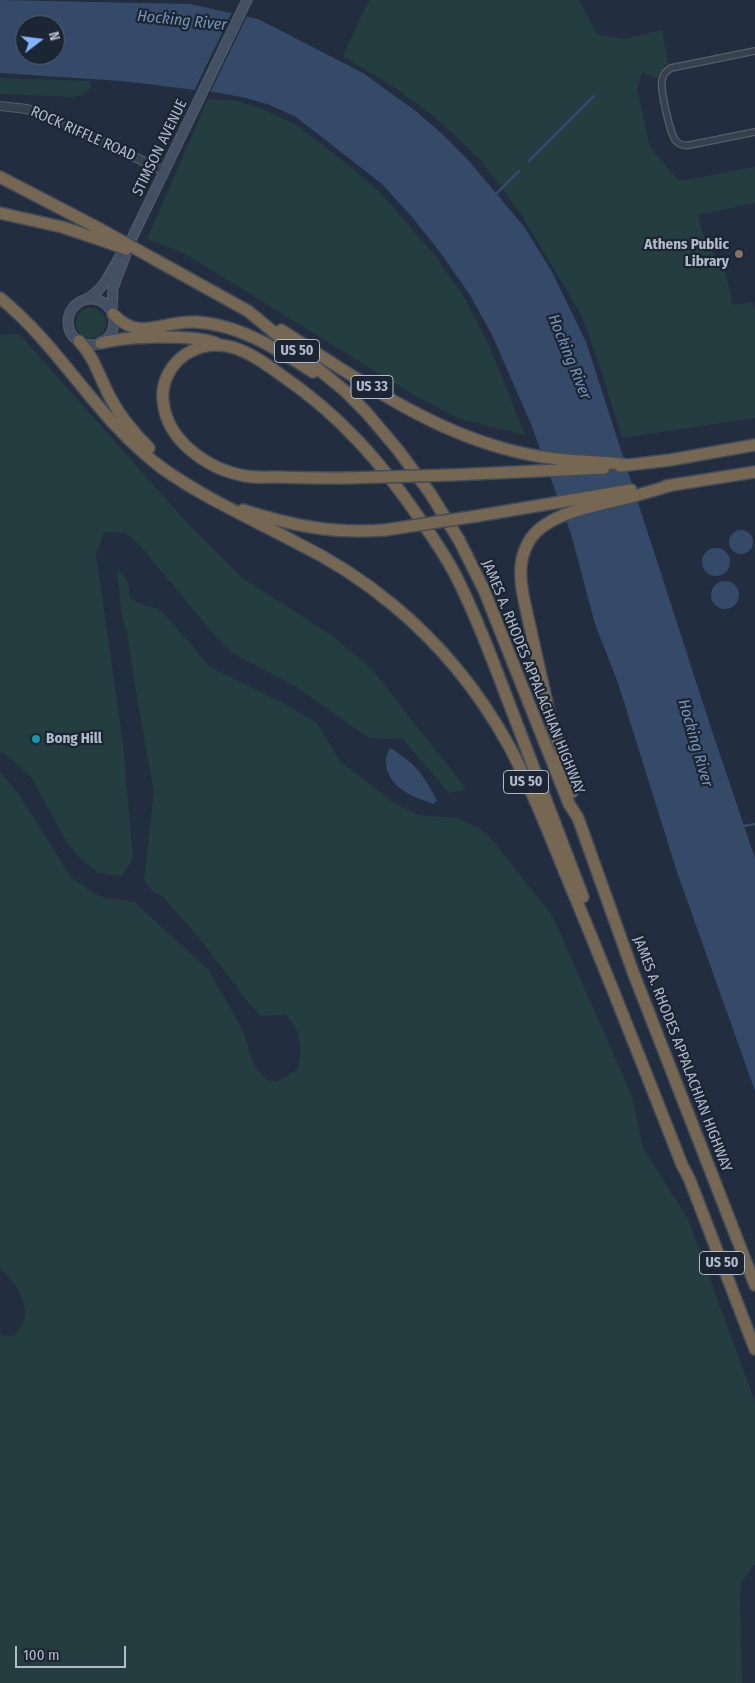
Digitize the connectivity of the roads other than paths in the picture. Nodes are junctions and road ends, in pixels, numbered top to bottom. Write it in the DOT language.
graph roads {
  1 [pos="246,0"];
  2 [pos="755,51"];
  3 [pos="0,106"];
  4 [pos="755,132"];
  5 [pos="164,171"];
  6 [pos="0,177"];
  7 [pos="0,213"];
  8 [pos="100,235"];
  9 [pos="131,240"];
  10 [pos="0,298"];
  11 [pos="86,300"];
  12 [pos="112,312"];
  13 [pos="248,312"];
  14 [pos="79,342"];
  15 [pos="102,343"];
  16 [pos="219,344"];
  17 [pos="345,391"];
  18 [pos="755,445"];
  19 [pos="627,465"];
  20 [pos="755,472"];
  21 [pos="178,478"];
  22 [pos="672,485"];
  23 [pos="218,502"];
  24 [pos="578,818"];
  25 [pos="689,1178"];
  26 [pos="755,1285"];
  27 [pos="755,1349"];
  1 -- 5 [label="main road, STIMSON AVENUE"];
  2 -- 4 [label="street"];
  3 -- 5 [label="street, ROCK RIFFLE ROAD"];
  5 -- 9 [label="main road, STIMSON AVENUE"];
  6 -- 8 [label="highway"];
  7 -- 8 [label="highway, JAMES A. RHODES APPALACHIAN HIGHWAY / US 33"];
  8 -- 13 [label="highway, JAMES A. RHODES APPALACHIAN HIGHWAY / US 33, bridge"];
  9 -- 11 [label="main road, STIMSON AVENUE"];
  9 -- 12 [label="main road"];
  10 -- 21 [label="highway"];
  11 -- 12 [label="main road"];
  11 -- 14 [label="main road"];
  12 -- 15 [label="main road"];
  12 -- 17 [label="highway"];
  13 -- 17 [label="highway, JAMES A. RHODES APPALACHIAN HIGHWAY / US 50"];
  13 -- 19 [label="highway, US 33"];
  14 -- 15 [label="main road"];
  14 -- 21 [label="highway"];
  15 -- 16 [label="highway"];
  16 -- 19 [label="highway, bridge"];
  16 -- 25 [label="highway"];
  17 -- 24 [label="highway, JAMES A. RHODES APPALACHIAN HIGHWAY / US 50"];
  18 -- 19 [label="highway, US 33"];
  20 -- 22 [label="highway"];
  21 -- 23 [label="highway"];
  22 -- 23 [label="highway, bridge"];
  22 -- 24 [label="highway"];
  23 -- 25 [label="highway, US 50"];
  24 -- 26 [label="highway, JAMES A. RHODES APPALACHIAN HIGHWAY / US 50"];
  25 -- 27 [label="highway, US 50"];
}
